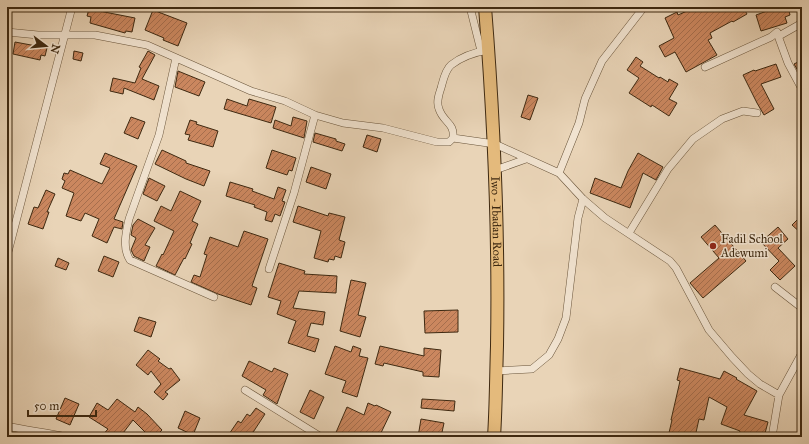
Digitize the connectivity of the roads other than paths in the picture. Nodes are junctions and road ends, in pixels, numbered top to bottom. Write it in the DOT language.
graph roads {
  1 [pos="72,7"];
  2 [pos="470,7"];
  3 [pos="485,7"];
  4 [pos="644,7"];
  5 [pos="802,23"];
  6 [pos="7,32"];
  7 [pos="777,32"];
  8 [pos="64,36"];
  9 [pos="485,50"];
  10 [pos="176,58"];
  11 [pos="704,67"];
  12 [pos="802,89"];
  13 [pos="757,112"];
  14 [pos="315,114"];
  15 [pos="453,138"];
  16 [pos="495,144"];
  17 [pos="526,159"];
  18 [pos="496,170"];
  19 [pos="559,173"];
  20 [pos="583,199"];
  21 [pos="629,233"];
  22 [pos="7,256"];
  23 [pos="269,270"];
  24 [pos="775,287"];
  25 [pos="214,297"];
  26 [pos="802,308"];
  27 [pos="802,353"];
  28 [pos="496,371"];
  29 [pos="245,390"];
  30 [pos="779,395"];
  31 [pos="7,426"];
  32 [pos="66,437"];
  33 [pos="321,437"];
  34 [pos="494,437"];
  35 [pos="772,437"];
  1 -- 8 [label="street"];
  2 -- 9 [label="street"];
  3 -- 9 [label="main road, Iwo - Ibadan Road"];
  4 -- 19 [label="street"];
  5 -- 7 [label="street"];
  6 -- 8 [label="street"];
  7 -- 11 [label="street"];
  7 -- 12 [label="street"];
  8 -- 10 [label="street"];
  8 -- 22 [label="street"];
  9 -- 15 [label="street"];
  9 -- 16 [label="main road, Iwo - Ibadan Road"];
  10 -- 14 [label="street"];
  10 -- 25 [label="street"];
  13 -- 21 [label="street"];
  14 -- 15 [label="street"];
  14 -- 23 [label="street"];
  15 -- 16 [label="street"];
  16 -- 17 [label="street"];
  16 -- 18 [label="main road, Iwo - Ibadan Road"];
  17 -- 18 [label="street"];
  17 -- 19 [label="street"];
  18 -- 28 [label="main road, Iwo - Ibadan Road"];
  19 -- 20 [label="street"];
  20 -- 21 [label="street"];
  20 -- 28 [label="street"];
  21 -- 30 [label="street"];
  24 -- 26 [label="street"];
  27 -- 30 [label="street"];
  28 -- 34 [label="main road, Iwo - Ibadan Road"];
  29 -- 33 [label="street"];
  30 -- 35 [label="street"];
  31 -- 32 [label="street"];
}
